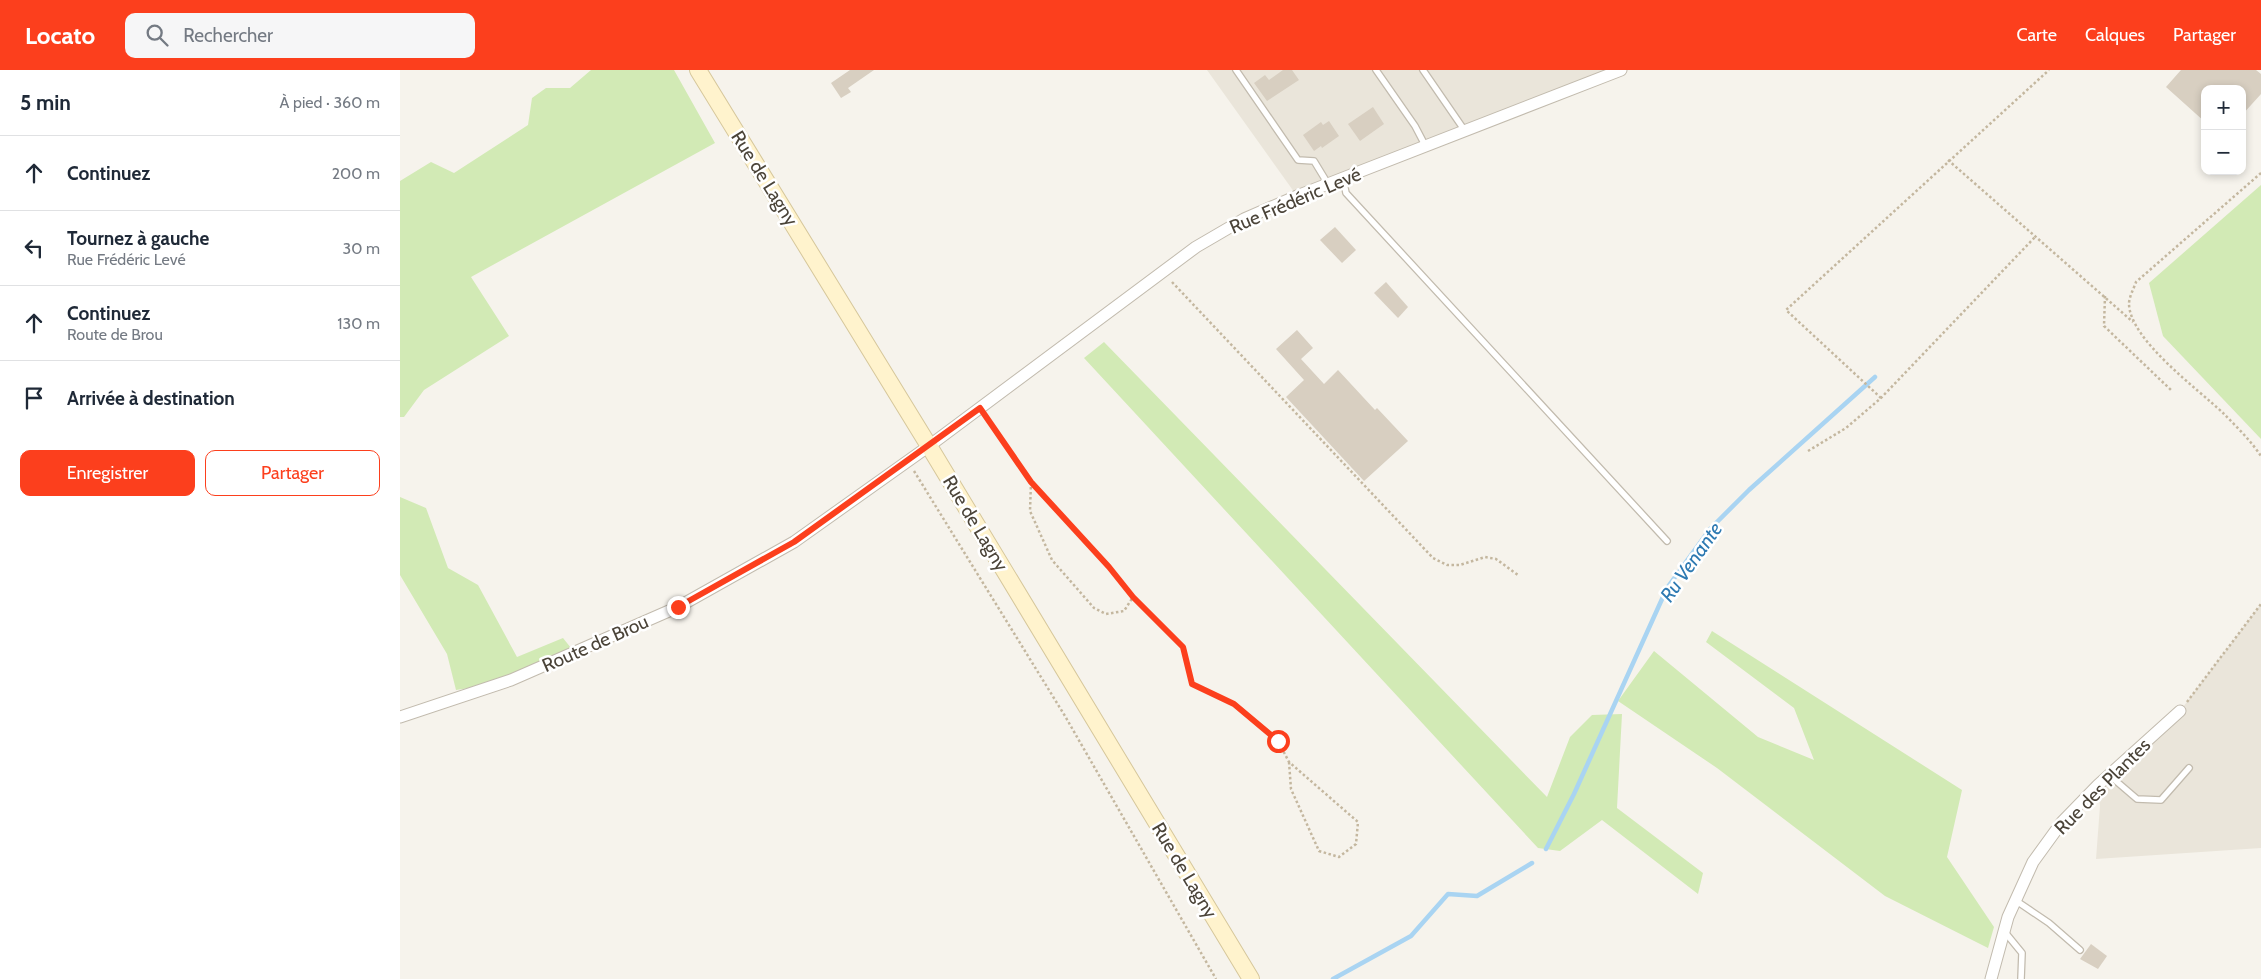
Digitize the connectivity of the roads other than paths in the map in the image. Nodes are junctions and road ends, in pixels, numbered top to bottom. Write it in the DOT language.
graph roads {
  1 [pos="698,70"];
  2 [pos="1236,70"];
  3 [pos="1376,70"];
  4 [pos="1423,70"];
  5 [pos="1622,70"];
  6 [pos="1465,131"];
  7 [pos="1426,146"];
  8 [pos="1343,178"];
  9 [pos="1328,184"];
  10 [pos="929,446"];
  11 [pos="1667,541"];
  12 [pos="2180,711"];
  13 [pos="400,717"];
  14 [pos="2188,768"];
  15 [pos="2109,775"];
  16 [pos="2015,900"];
  17 [pos="2004,931"];
  18 [pos="2080,950"];
  19 [pos="1251,979"];
  20 [pos="1991,979"];
  21 [pos="2021,979"];
  1 -- 10 [label="main road, Rue de Lagny"];
  2 -- 9 [label="lane"];
  3 -- 7 [label="lane"];
  4 -- 6 [label="lane"];
  5 -- 6 [label="street, Rue Frédéric Levé"];
  6 -- 7 [label="street, Rue Frédéric Levé"];
  7 -- 8 [label="street, Rue Frédéric Levé"];
  8 -- 9 [label="street, Rue Frédéric Levé"];
  8 -- 11 [label="lane"];
  9 -- 10 [label="street, Rue Frédéric Levé"];
  10 -- 13 [label="street, Route de Brou"];
  10 -- 19 [label="main road, Rue de Lagny"];
  12 -- 15 [label="street, Rue des Plantes"];
  14 -- 15 [label="lane"];
  15 -- 16 [label="street, Rue des Plantes"];
  16 -- 17 [label="street, Rue des Plantes"];
  16 -- 18 [label="lane"];
  17 -- 20 [label="street, Rue des Plantes"];
  17 -- 21 [label="lane"];
}
